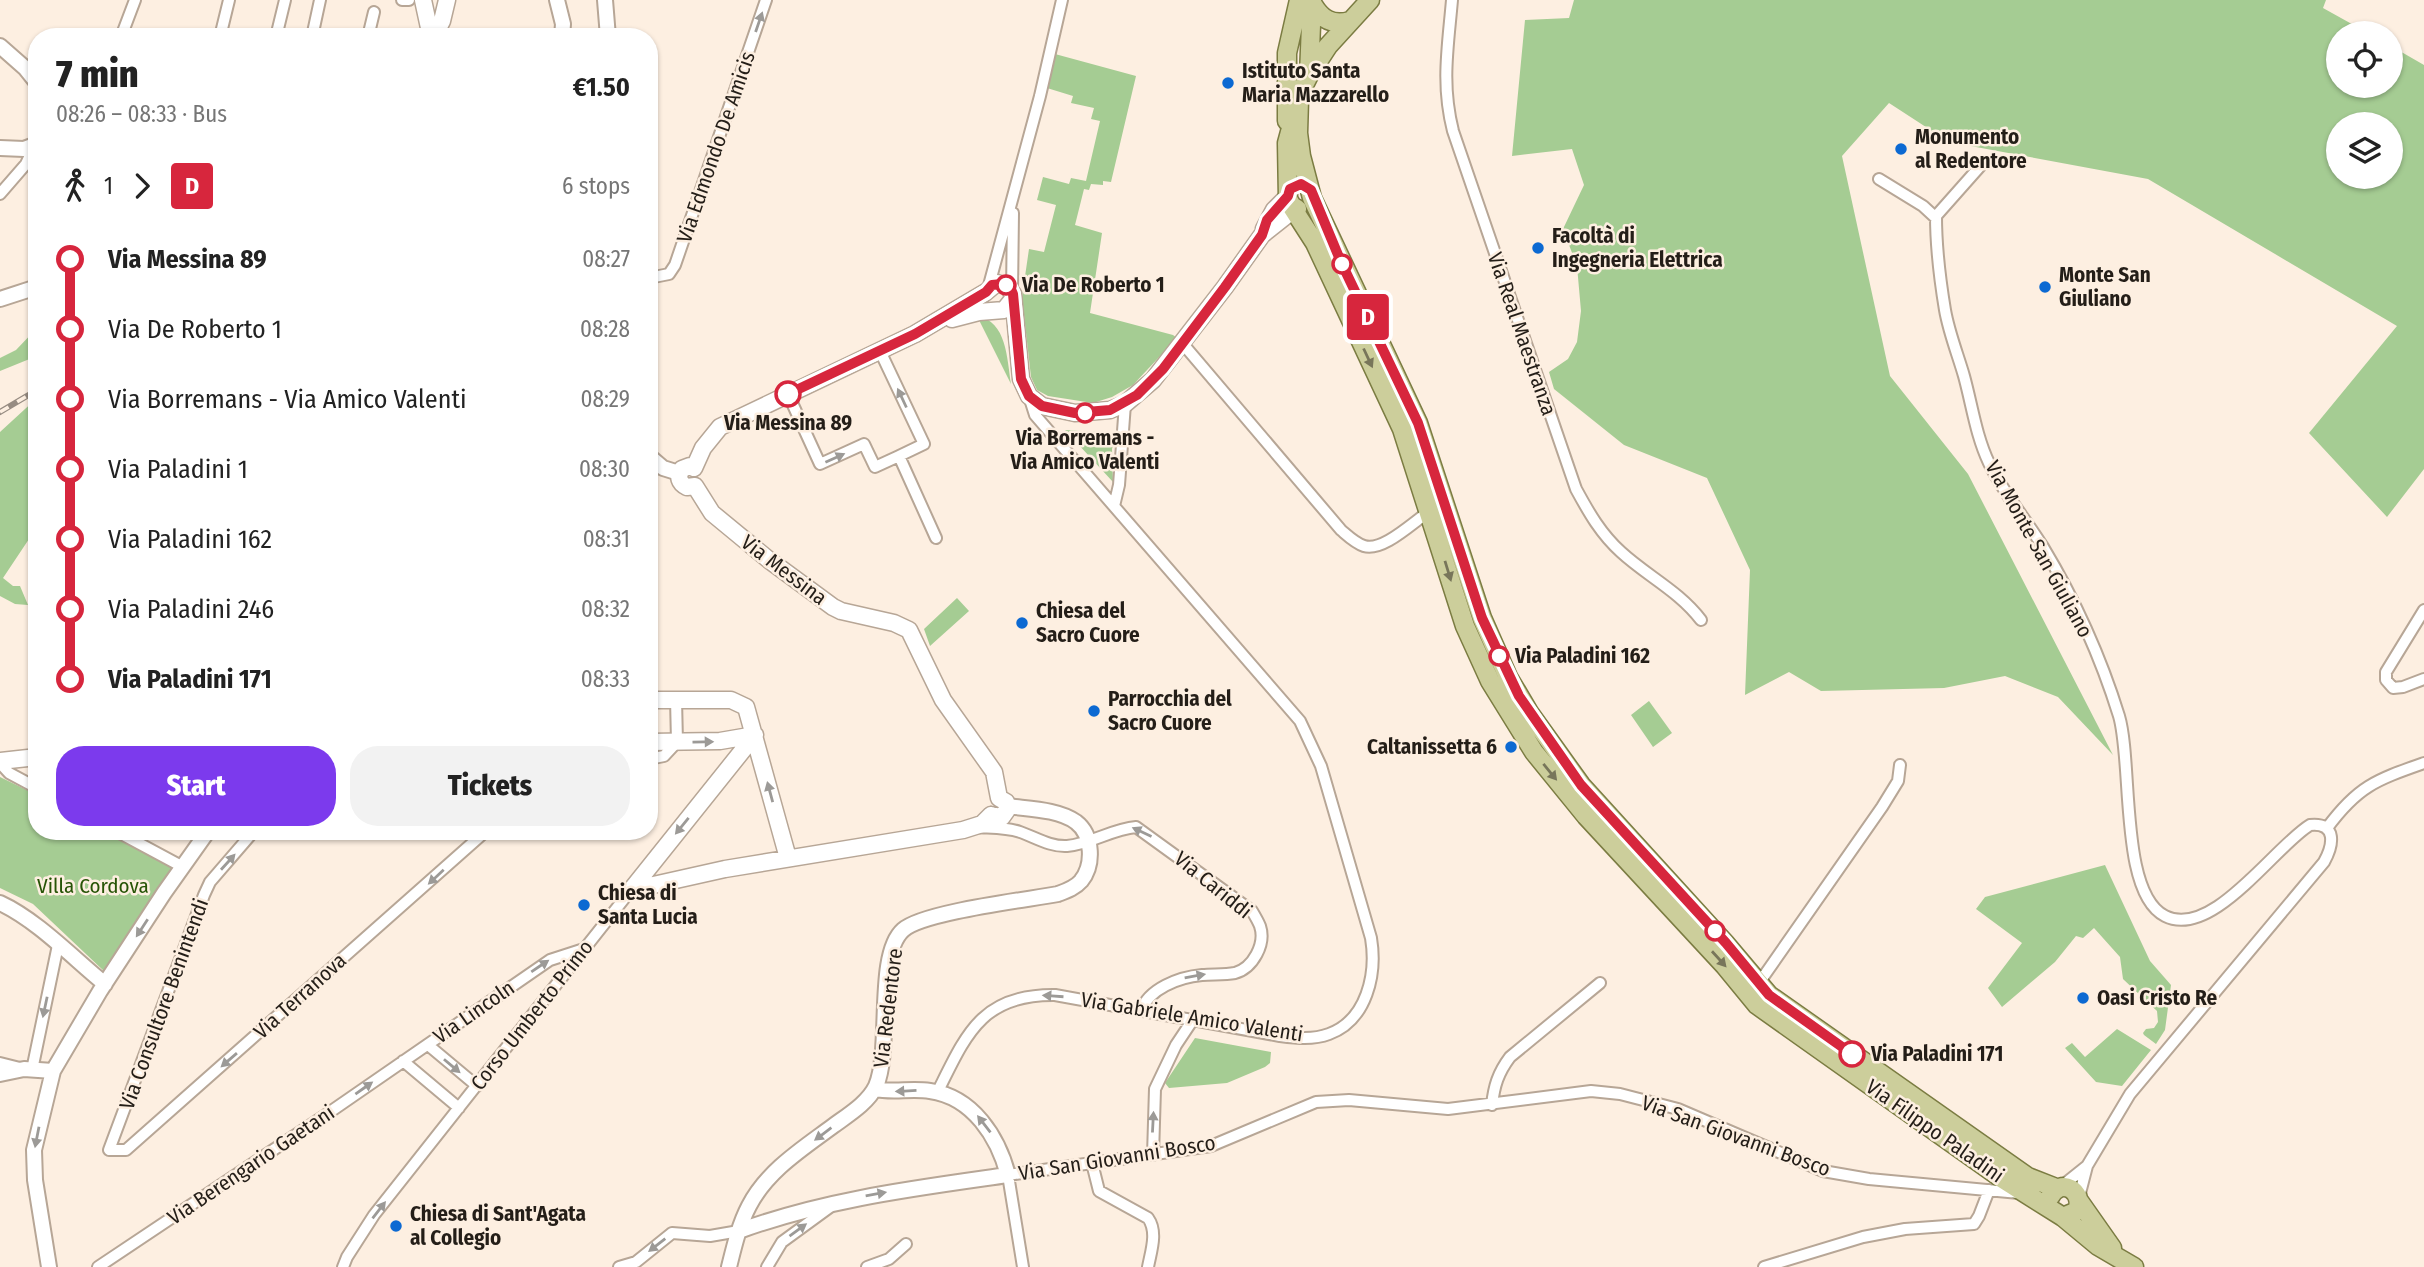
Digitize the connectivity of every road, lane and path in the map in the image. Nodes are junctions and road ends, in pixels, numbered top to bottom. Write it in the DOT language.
graph roads {
  1 [pos="135,0"];
  2 [pos="229,0"];
  3 [pos="285,0"];
  4 [pos="320,0"];
  5 [pos="402,0"];
  6 [pos="409,0"];
  7 [pos="424,0"];
  8 [pos="447,0"];
  9 [pos="557,0"];
  10 [pos="605,0"];
  11 [pos="766,0"];
  12 [pos="1062,0"];
  13 [pos="1370,0"];
  14 [pos="1452,0"];
  15 [pos="1306,1"];
  16 [pos="374,12"];
  17 [pos="1350,21"];
  18 [pos="124,28"];
  19 [pos="222,28"];
  20 [pos="278,28"];
  21 [pos="314,28"];
  22 [pos="370,28"];
  23 [pos="431,28"];
  24 [pos="438,28"];
  25 [pos="563,28"];
  26 [pos="607,28"];
  27 [pos="0,46"];
  28 [pos="1319,47"];
  29 [pos="28,68"];
  30 [pos="1299,100"];
  31 [pos="1287,142"];
  32 [pos="28,147"];
  33 [pos="0,148"];
  34 [pos="28,160"];
  35 [pos="1983,163"];
  36 [pos="1879,179"];
  37 [pos="1014,193"];
  38 [pos="0,194"];
  39 [pos="1311,194"];
  40 [pos="1291,202"];
  41 [pos="1936,220"];
  42 [pos="658,277"];
  43 [pos="28,290"];
  44 [pos="987,290"];
  45 [pos="1013,297"];
  46 [pos="0,299"];
  47 [pos="996,311"];
  48 [pos="933,324"];
  49 [pos="1183,344"];
  50 [pos="880,351"];
  51 [pos="1018,353"];
  52 [pos="788,394"];
  53 [pos="1029,396"];
  54 [pos="1125,404"];
  55 [pos="899,456"];
  56 [pos="658,464"];
  57 [pos="687,470"];
  58 [pos="1114,506"];
  59 [pos="1430,511"];
  60 [pos="936,538"];
  61 [pos="2424,610"];
  62 [pos="1701,620"];
  63 [pos="2424,679"];
  64 [pos="676,699"];
  65 [pos="658,700"];
  66 [pos="755,735"];
  67 [pos="677,736"];
  68 [pos="658,740"];
  69 [pos="658,757"];
  70 [pos="28,758"];
  71 [pos="0,762"];
  72 [pos="2424,763"];
  73 [pos="1900,765"];
  74 [pos="28,783"];
  75 [pos="1003,802"];
  76 [pos="974,827"];
  77 [pos="2327,828"];
  78 [pos="133,840"];
  79 [pos="202,840"];
  80 [pos="246,840"];
  81 [pos="476,840"];
  82 [pos="1089,841"];
  83 [pos="788,858"];
  84 [pos="183,867"];
  85 [pos="631,890"];
  86 [pos="0,903"];
  87 [pos="58,945"];
  88 [pos="584,949"];
  89 [pos="1600,983"];
  90 [pos="104,984"];
  91 [pos="1759,984"];
  92 [pos="1141,1012"];
  93 [pos="1192,1021"];
  94 [pos="428,1045"];
  95 [pos="403,1061"];
  96 [pos="0,1063"];
  97 [pos="28,1069"];
  98 [pos="53,1071"];
  99 [pos="0,1074"];
  100 [pos="477,1086"];
  101 [pos="874,1089"];
  102 [pos="937,1093"];
  103 [pos="1492,1105"];
  104 [pos="459,1108"];
  105 [pos="109,1150"];
  106 [pos="1153,1155"];
  107 [pos="1092,1163"];
  108 [pos="2087,1166"];
  109 [pos="1008,1175"];
  110 [pos="2057,1188"];
  111 [pos="1989,1190"];
  112 [pos="2023,1193"];
  113 [pos="2079,1199"];
  114 [pos="838,1202"];
  115 [pos="2058,1215"];
  116 [pos="739,1231"];
  117 [pos="906,1244"];
  118 [pos="2128,1262"];
  119 [pos="49,1267"];
  120 [pos="99,1267"];
  121 [pos="343,1267"];
  122 [pos="619,1267"];
  123 [pos="729,1267"];
  124 [pos="767,1267"];
  125 [pos="867,1267"];
  126 [pos="1023,1267"];
  127 [pos="1148,1267"];
  128 [pos="1764,1267"];
  1 -- 18 [label="street"];
  2 -- 19 [label="street"];
  3 -- 20 [label="street"];
  4 -- 21 [label="street"];
  5 -- 6 [label="street"];
  7 -- 23 [label="main road"];
  8 -- 24 [label="main road"];
  9 -- 25 [label="street"];
  10 -- 26 [label="street"];
  42 -- 11 [label="street, Via Edmondo De Amicis, one-way"];
  12 -- 37 [label="street"];
  13 -- 17 [label="main road"];
  14 -- 62 [label="street, Via Real Maestranza"];
  15 -- 17 [label="main road"];
  15 -- 28 [label="main road"];
  15 -- 31 [label="main road"];
  16 -- 22 [label="street"];
  17 -- 28 [label="main road"];
  27 -- 29 [label="street"];
  28 -- 30 [label="main road"];
  30 -- 31 [label="main road"];
  30 -- 39 [label="main road, Via Filippo Paladini"];
  31 -- 40 [label="main road"];
  32 -- 33 [label="street"];
  34 -- 38 [label="street"];
  35 -- 41 [label="street"];
  36 -- 41 [label="street"];
  37 -- 44 [label="street"];
  37 -- 45 [label="street"];
  39 -- 40 [label="main road"];
  39 -- 91 [label="main road, Via Filippo Paladini"];
  40 -- 49 [label="main road"];
  40 -- 59 [label="main road, Via Filippo Paladini, one-way"];
  41 -- 77 [label="street, Via Monte San Giuliano"];
  43 -- 46 [label="street"];
  44 -- 45 [label="main road"];
  44 -- 47 [label="main road"];
  44 -- 48 [label="main road"];
  45 -- 47 [label="main road"];
  45 -- 51 [label="main road"];
  47 -- 48 [label="main road"];
  47 -- 51 [label="main road"];
  48 -- 50 [label="main road"];
  49 -- 54 [label="main road"];
  49 -- 59 [label="street"];
  50 -- 52 [label="main road"];
  55 -- 50 [label="street, one-way"];
  51 -- 53 [label="main road"];
  52 -- 55 [label="street, one-way"];
  52 -- 57 [label="main road"];
  53 -- 54 [label="main road"];
  53 -- 58 [label="street, Via Gabriele Amico Valenti"];
  54 -- 58 [label="street"];
  55 -- 60 [label="street"];
  56 -- 57 [label="street"];
  57 -- 75 [label="main road, Via Messina"];
  58 -- 93 [label="street, Via Gabriele Amico Valenti"];
  59 -- 112 [label="main road, Via Filippo Paladini, one-way"];
  61 -- 63 [label="street"];
  64 -- 65 [label="main road"];
  64 -- 66 [label="main road"];
  64 -- 67 [label="street"];
  67 -- 66 [label="main road, one-way"];
  83 -- 66 [label="main road, one-way"];
  66 -- 85 [label="main road, Corso Umberto Primo, one-way"];
  67 -- 68 [label="main road"];
  67 -- 69 [label="street"];
  70 -- 71 [label="main road"];
  71 -- 74 [label="street"];
  72 -- 77 [label="street"];
  73 -- 91 [label="street"];
  75 -- 76 [label="main road"];
  75 -- 82 [label="street"];
  76 -- 82 [label="street"];
  76 -- 83 [label="main road"];
  77 -- 108 [label="street"];
  78 -- 84 [label="street"];
  79 -- 84 [label="street"];
  105 -- 80 [label="street, Via Consultore Benintendi, one-way"];
  81 -- 105 [label="street, Via Terranova, one-way"];
  92 -- 82 [label="street, Via Cariddi, one-way"];
  82 -- 101 [label="street, Via Redentore"];
  83 -- 85 [label="main road"];
  84 -- 90 [label="street, one-way"];
  85 -- 88 [label="street, Corso Umberto Primo"];
  86 -- 87 [label="street"];
  87 -- 90 [label="street"];
  87 -- 97 [label="street, one-way"];
  94 -- 88 [label="street, Via Lincoln, one-way"];
  88 -- 100 [label="street, Corso Umberto Primo"];
  89 -- 103 [label="street"];
  90 -- 98 [label="street"];
  91 -- 110 [label="main road, Via Filippo Paladini"];
  92 -- 93 [label="street, Via Gabriele Amico Valenti"];
  92 -- 102 [label="street, Via Gabriele Amico Valenti, one-way"];
  106 -- 93 [label="street, one-way"];
  94 -- 95 [label="street, Via Lincoln"];
  94 -- 100 [label="street, one-way"];
  95 -- 104 [label="street"];
  120 -- 95 [label="street, Via Berengario Gaetani, one-way"];
  96 -- 97 [label="street"];
  97 -- 98 [label="street"];
  97 -- 99 [label="street"];
  98 -- 119 [label="street, one-way"];
  100 -- 104 [label="street, Corso Umberto Primo"];
  102 -- 101 [label="street, one-way"];
  101 -- 116 [label="street, Via Redentore, one-way"];
  109 -- 102 [label="street, one-way"];
  103 -- 106 [label="street, Via San Giovanni Bosco"];
  103 -- 111 [label="street, Via San Giovanni Bosco"];
  121 -- 104 [label="street, Corso Umberto Primo, one-way"];
  106 -- 107 [label="street, Via San Giovanni Bosco"];
  107 -- 109 [label="street, Via San Giovanni Bosco"];
  107 -- 127 [label="street"];
  108 -- 110 [label="street"];
  108 -- 113 [label="street"];
  114 -- 109 [label="street, Via San Giovanni Bosco, one-way"];
  109 -- 126 [label="street"];
  110 -- 112 [label="street, Via San Giovanni Bosco"];
  110 -- 113 [label="main road"];
  110 -- 115 [label="main road"];
  111 -- 112 [label="street, Via San Giovanni Bosco"];
  111 -- 128 [label="street"];
  112 -- 115 [label="main road, Via Filippo Paladini"];
  113 -- 115 [label="main road"];
  113 -- 118 [label="main road"];
  114 -- 116 [label="street, Via San Giovanni Bosco"];
  124 -- 114 [label="street, one-way"];
  115 -- 118 [label="main road, Via Filippo Paladini"];
  116 -- 122 [label="street, one-way"];
  116 -- 123 [label="street, Via Redentore"];
  117 -- 125 [label="street"];
}
